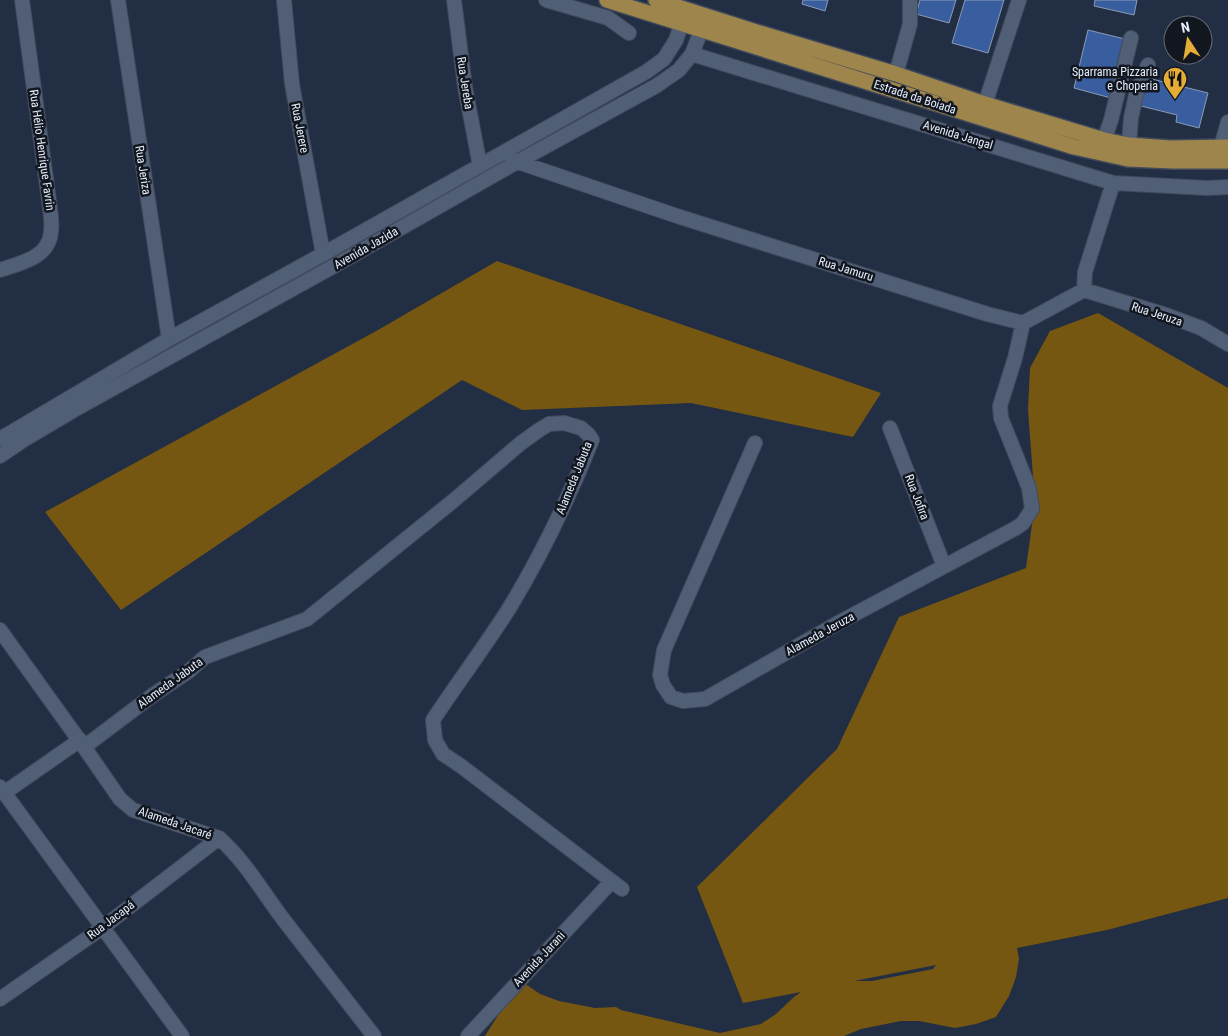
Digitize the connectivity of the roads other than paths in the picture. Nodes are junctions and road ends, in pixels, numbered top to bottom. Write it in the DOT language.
graph roads {
  1 [pos="22,0"];
  2 [pos="118,0"];
  3 [pos="284,0"];
  4 [pos="454,0"];
  5 [pos="546,0"];
  6 [pos="608,0"];
  7 [pos="656,0"];
  8 [pos="910,0"];
  9 [pos="1019,0"];
  10 [pos="683,17"];
  11 [pos="704,24"];
  12 [pos="629,33"];
  13 [pos="1132,38"];
  14 [pos="692,54"];
  15 [pos="1148,65"];
  16 [pos="896,74"];
  17 [pos="985,104"];
  18 [pos="1228,122"];
  19 [pos="1104,140"];
  20 [pos="1129,144"];
  21 [pos="499,154"];
  22 [pos="1224,154"];
  23 [pos="517,162"];
  24 [pos="480,166"];
  25 [pos="1114,183"];
  26 [pos="1228,187"];
  27 [pos="323,254"];
  28 [pos="330,268"];
  29 [pos="0,270"];
  30 [pos="1084,290"];
  31 [pos="1023,323"];
  32 [pos="169,339"];
  33 [pos="1228,344"];
  34 [pos="176,354"];
  35 [pos="890,428"];
  36 [pos="0,439"];
  37 [pos="755,443"];
  38 [pos="0,456"];
  39 [pos="944,566"];
  40 [pos="0,630"];
  41 [pos="82,744"];
  42 [pos="2,790"];
  43 [pos="219,838"];
  44 [pos="616,886"];
  45 [pos="102,928"];
  46 [pos="0,999"];
  47 [pos="182,1036"];
  48 [pos="374,1036"];
  49 [pos="468,1036"];
  1 -- 29 [label="street, Rua Hélio Henrique Favrin"];
  2 -- 32 [label="street, Rua Jeriza"];
  3 -- 27 [label="street, Rua Jerere"];
  4 -- 24 [label="street, Rua Jereba"];
  5 -- 12 [label="street"];
  6 -- 10 [label="main road, Estrada da Boiada"];
  7 -- 10 [label="main road, Estrada da Boiada"];
  8 -- 16 [label="street"];
  9 -- 17 [label="street"];
  10 -- 11 [label="main road, Estrada da Boiada"];
  10 -- 21 [label="street, Avenida Jazida"];
  11 -- 14 [label="street, Avenida Jazida"];
  11 -- 16 [label="main road, Estrada da Boiada"];
  11 -- 22 [label="main road, Estrada da Boiada"];
  13 -- 19 [label="street"];
  14 -- 23 [label="street, Avenida Jazida"];
  14 -- 25 [label="street, Avenida Jangal"];
  15 -- 20 [label="street"];
  16 -- 17 [label="main road, Estrada da Boiada"];
  17 -- 19 [label="main road, Estrada da Boiada"];
  18 -- 22 [label="street"];
  19 -- 20 [label="main road, Estrada da Boiada"];
  20 -- 22 [label="main road, Estrada da Boiada"];
  21 -- 23 [label="street, Rua Jamuru"];
  21 -- 24 [label="street, Avenida Jazida"];
  23 -- 28 [label="street, Avenida Jazida"];
  23 -- 31 [label="street, Rua Jamuru"];
  24 -- 27 [label="street, Avenida Jazida"];
  25 -- 26 [label="street, Avenida Jangal"];
  25 -- 30 [label="street"];
  27 -- 28 [label="street, Rua Jerere"];
  27 -- 32 [label="street, Avenida Jazida"];
  28 -- 34 [label="street, Avenida Jazida"];
  30 -- 31 [label="street"];
  30 -- 33 [label="street, Rua Jeruza"];
  31 -- 39 [label="street, Alameda Jeruza"];
  32 -- 34 [label="street, Rua Jeriza"];
  32 -- 36 [label="street, Avenida Jazida"];
  34 -- 38 [label="street, Avenida Jazida"];
  35 -- 39 [label="street, Rua Jofira"];
  37 -- 39 [label="street, Alameda Jeruza"];
  40 -- 41 [label="street, Alameda Jacaré"];
  41 -- 42 [label="street"];
  41 -- 43 [label="street, Alameda Jacaré"];
  41 -- 44 [label="street, Alameda Jabuta"];
  42 -- 45 [label="street"];
  43 -- 45 [label="street, Rua Jacapá"];
  43 -- 48 [label="street, Alameda Jacaré"];
  44 -- 49 [label="street, Avenida Jarani"];
  45 -- 46 [label="street, Rua Jacapá"];
  45 -- 47 [label="street"];
}
